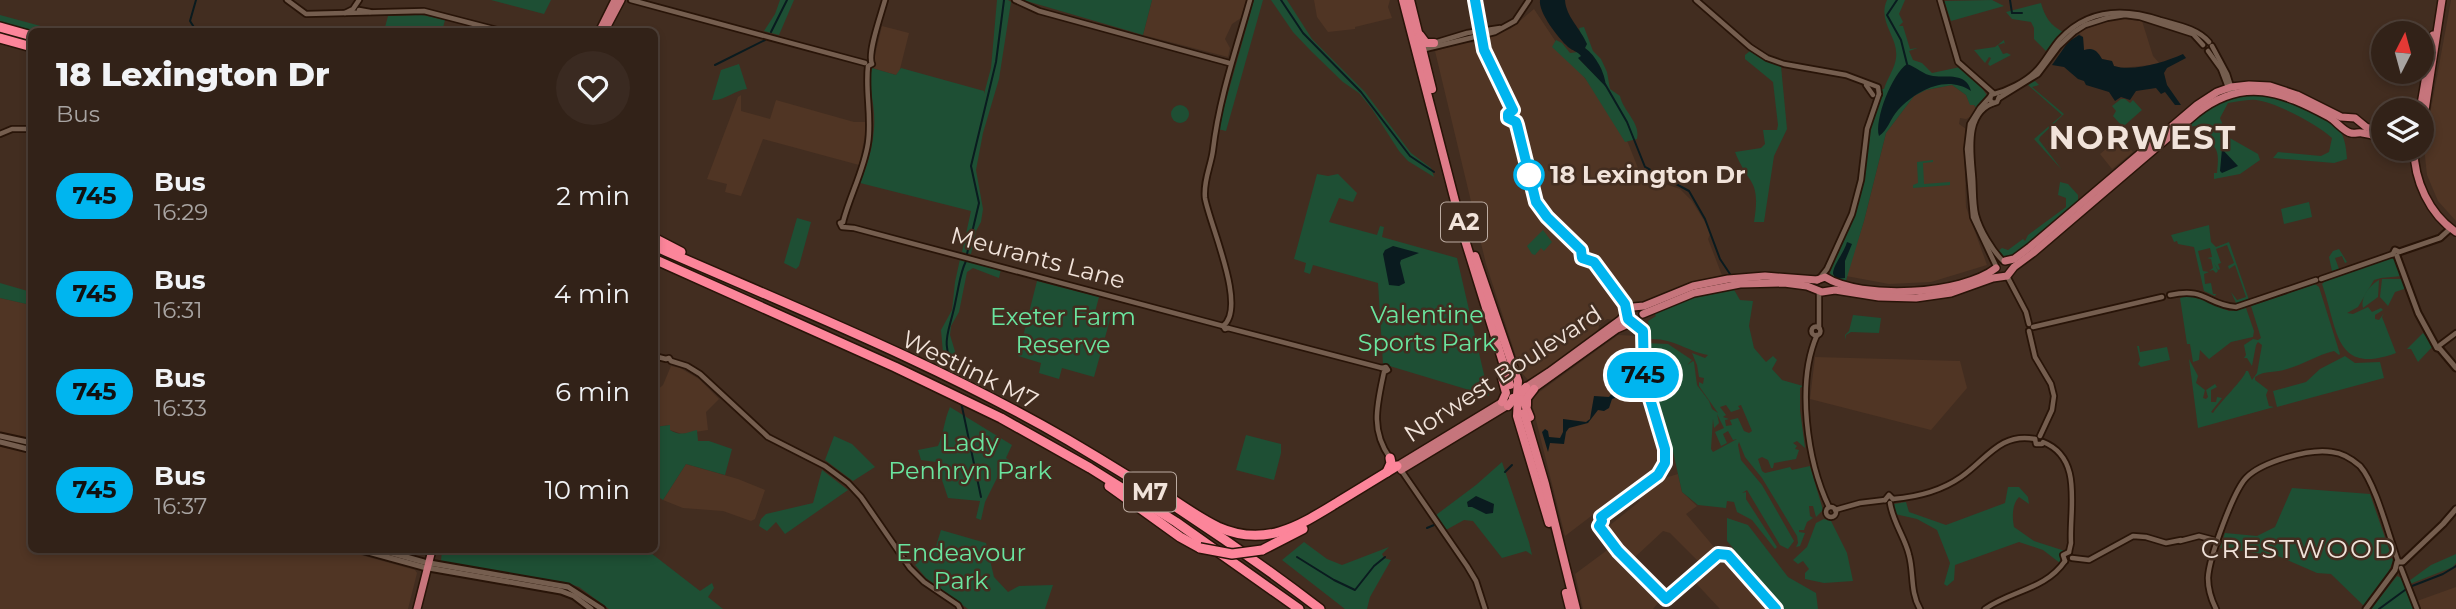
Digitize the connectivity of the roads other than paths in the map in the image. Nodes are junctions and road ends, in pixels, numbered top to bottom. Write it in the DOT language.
graph roads {
  1 [pos="287,0"];
  2 [pos="615,0"];
  3 [pos="621,0"];
  4 [pos="631,0"];
  5 [pos="640,0"];
  6 [pos="885,0"];
  7 [pos="1015,0"];
  8 [pos="1250,0"];
  9 [pos="1403,0"];
  10 [pos="1410,0"];
  11 [pos="1529,0"];
  12 [pos="1696,0"];
  13 [pos="1940,0"];
  14 [pos="2440,0"];
  15 [pos="650,4"];
  16 [pos="0,27"];
  17 [pos="489,28"];
  18 [pos="601,28"];
  19 [pos="606,28"];
  20 [pos="1418,33"];
  21 [pos="28,35"];
  22 [pos="0,38"];
  23 [pos="2208,44"];
  24 [pos="1436,45"];
  25 [pos="28,46"];
  26 [pos="1420,51"];
  27 [pos="868,63"];
  28 [pos="1231,63"];
  29 [pos="2231,90"];
  30 [pos="1994,97"];
  31 [pos="2422,98"];
  32 [pos="2426,98"];
  33 [pos="2348,118"];
  34 [pos="2359,121"];
  35 [pos="2345,128"];
  36 [pos="2371,128"];
  37 [pos="28,129"];
  38 [pos="2356,132"];
  39 [pos="0,134"];
  40 [pos="2371,135"];
  41 [pos="2416,161"];
  42 [pos="2418,161"];
  43 [pos="2454,229"];
  44 [pos="1842,237"];
  45 [pos="1467,238"];
  46 [pos="658,240"];
  47 [pos="658,248"];
  48 [pos="2397,254"];
  49 [pos="658,261"];
  50 [pos="2000,264"];
  51 [pos="658,266"];
  52 [pos="2006,274"];
  53 [pos="1818,279"];
  54 [pos="1829,280"];
  55 [pos="1739,281"];
  56 [pos="705,282"];
  57 [pos="1730,282"];
  58 [pos="745,286"];
  59 [pos="1822,291"];
  60 [pos="1637,307"];
  61 [pos="1627,312"];
  62 [pos="1643,314"];
  63 [pos="1633,322"];
  64 [pos="1226,326"];
  65 [pos="2030,327"];
  66 [pos="1617,330"];
  67 [pos="2456,333"];
  68 [pos="1600,334"];
  69 [pos="2439,346"];
  70 [pos="658,357"];
  71 [pos="2456,368"];
  72 [pos="1516,394"];
  73 [pos="1524,411"];
  74 [pos="0,436"];
  75 [pos="2037,438"];
  76 [pos="1040,440"];
  77 [pos="1068,440"];
  78 [pos="1525,441"];
  79 [pos="0,442"];
  80 [pos="28,442"];
  81 [pos="28,449"];
  82 [pos="1396,465"];
  83 [pos="1889,501"];
  84 [pos="1829,508"];
  85 [pos="2456,509"];
  86 [pos="1835,510"];
  87 [pos="1554,531"];
  88 [pos="2218,541"];
  89 [pos="2069,552"];
  90 [pos="374,553"];
  91 [pos="390,553"];
  92 [pos="429,553"];
  93 [pos="2072,558"];
  94 [pos="2065,561"];
  95 [pos="426,565"];
  96 [pos="2400,565"];
  97 [pos="2392,575"];
  98 [pos="2403,576"];
  99 [pos="958,608"];
  100 [pos="414,609"];
  101 [pos="591,609"];
  102 [pos="602,609"];
  103 [pos="1299,609"];
  104 [pos="1320,609"];
  105 [pos="1485,609"];
  106 [pos="1570,609"];
  107 [pos="1576,609"];
  108 [pos="1920,609"];
  109 [pos="1985,609"];
  110 [pos="2216,609"];
  111 [pos="2366,609"];
  112 [pos="2417,609"];
  1 -- 17 [label="street"];
  2 -- 18 [label="main road"];
  3 -- 19 [label="main road"];
  4 -- 15 [label="street"];
  5 -- 15 [label="street"];
  6 -- 27 [label="street"];
  7 -- 28 [label="street"];
  8 -- 28 [label="street"];
  9 -- 26 [label="highway, A2"];
  10 -- 20 [label="highway, A2"];
  11 -- 24 [label="street"];
  12 -- 44 [label="street"];
  13 -- 30 [label="street"];
  14 -- 31 [label="main road"];
  14 -- 32 [label="main road"];
  15 -- 27 [label="street"];
  16 -- 21 [label="highway"];
  20 -- 24 [label="highway"];
  20 -- 26 [label="highway, A2"];
  22 -- 25 [label="highway"];
  23 -- 29 [label="street"];
  23 -- 29 [label="street"];
  23 -- 30 [label="street"];
  24 -- 26 [label="street"];
  24 -- 26 [label="street"];
  26 -- 45 [label="highway, A2"];
  27 -- 64 [label="street, Meurants Lane"];
  28 -- 64 [label="street"];
  29 -- 33 [label="main road, Norwest Boulevard"];
  29 -- 35 [label="main road, Norwest Boulevard"];
  29 -- 50 [label="main road, Norwest Boulevard"];
  29 -- 52 [label="main road, Norwest Boulevard"];
  30 -- 50 [label="street"];
  33 -- 34 [label="main road"];
  33 -- 35 [label="main road"];
  34 -- 36 [label="main road"];
  34 -- 38 [label="main road"];
  35 -- 38 [label="main road"];
  37 -- 39 [label="street"];
  38 -- 40 [label="main road"];
  41 -- 43 [label="main road"];
  42 -- 43 [label="main road"];
  43 -- 48 [label="main road"];
  44 -- 53 [label="street"];
  44 -- 54 [label="street"];
  45 -- 72 [label="highway, A2"];
  45 -- 72 [label="highway"];
  46 -- 58 [label="highway, M7"];
  47 -- 58 [label="highway, Westlink M7 / M7"];
  48 -- 65 [label="street"];
  48 -- 69 [label="main road"];
  49 -- 56 [label="highway, Westlink M7 / M7"];
  50 -- 52 [label="main road"];
  50 -- 52 [label="main road"];
  50 -- 54 [label="main road, Norwest Boulevard"];
  51 -- 56 [label="highway"];
  52 -- 59 [label="main road, Norwest Boulevard"];
  52 -- 65 [label="street"];
  53 -- 54 [label="main road, Norwest Boulevard"];
  53 -- 55 [label="main road, Norwest Boulevard"];
  53 -- 59 [label="main road"];
  54 -- 59 [label="main road"];
  55 -- 57 [label="main road, Norwest Boulevard"];
  55 -- 59 [label="main road, Norwest Boulevard"];
  56 -- 76 [label="highway, Westlink M7 / M7"];
  57 -- 60 [label="main road, Norwest Boulevard"];
  57 -- 62 [label="main road, Norwest Boulevard"];
  58 -- 77 [label="highway, Westlink M7 / M7"];
  59 -- 84 [label="street"];
  60 -- 61 [label="main road"];
  60 -- 62 [label="main road"];
  61 -- 63 [label="main road"];
  61 -- 68 [label="main road, Norwest Boulevard"];
  62 -- 63 [label="main road"];
  63 -- 66 [label="main road, Norwest Boulevard"];
  64 -- 82 [label="street, Meurants Lane"];
  65 -- 75 [label="street"];
  66 -- 68 [label="main road"];
  66 -- 72 [label="main road, Norwest Boulevard"];
  67 -- 69 [label="street"];
  68 -- 72 [label="main road, Norwest Boulevard"];
  69 -- 71 [label="main road"];
  70 -- 99 [label="street"];
  72 -- 73 [label="highway"];
  72 -- 73 [label="highway"];
  72 -- 78 [label="highway"];
  72 -- 78 [label="highway"];
  72 -- 82 [label="main road, Norwest Boulevard"];
  73 -- 87 [label="highway"];
  73 -- 87 [label="highway"];
  74 -- 80 [label="main road"];
  75 -- 83 [label="street"];
  75 -- 89 [label="street"];
  76 -- 82 [label="highway, M7, bridge"];
  76 -- 103 [label="highway, Westlink M7 / M7"];
  77 -- 82 [label="highway"];
  77 -- 104 [label="highway, Westlink M7 / M7"];
  78 -- 87 [label="highway"];
  79 -- 81 [label="main road"];
  82 -- 105 [label="street"];
  83 -- 86 [label="street"];
  83 -- 108 [label="street"];
  84 -- 86 [label="street"];
  84 -- 86 [label="street"];
  85 -- 96 [label="main road"];
  87 -- 106 [label="highway"];
  87 -- 107 [label="highway"];
  88 -- 93 [label="street"];
  88 -- 96 [label="street"];
  88 -- 110 [label="street"];
  89 -- 93 [label="street"];
  89 -- 94 [label="street"];
  90 -- 95 [label="main road"];
  91 -- 95 [label="main road"];
  92 -- 95 [label="main road"];
  93 -- 94 [label="street"];
  94 -- 109 [label="street"];
  95 -- 100 [label="main road"];
  95 -- 101 [label="main road"];
  95 -- 102 [label="main road"];
  96 -- 97 [label="main road"];
  96 -- 98 [label="street"];
  97 -- 98 [label="street"];
  97 -- 111 [label="main road"];
  98 -- 112 [label="street"];
}
